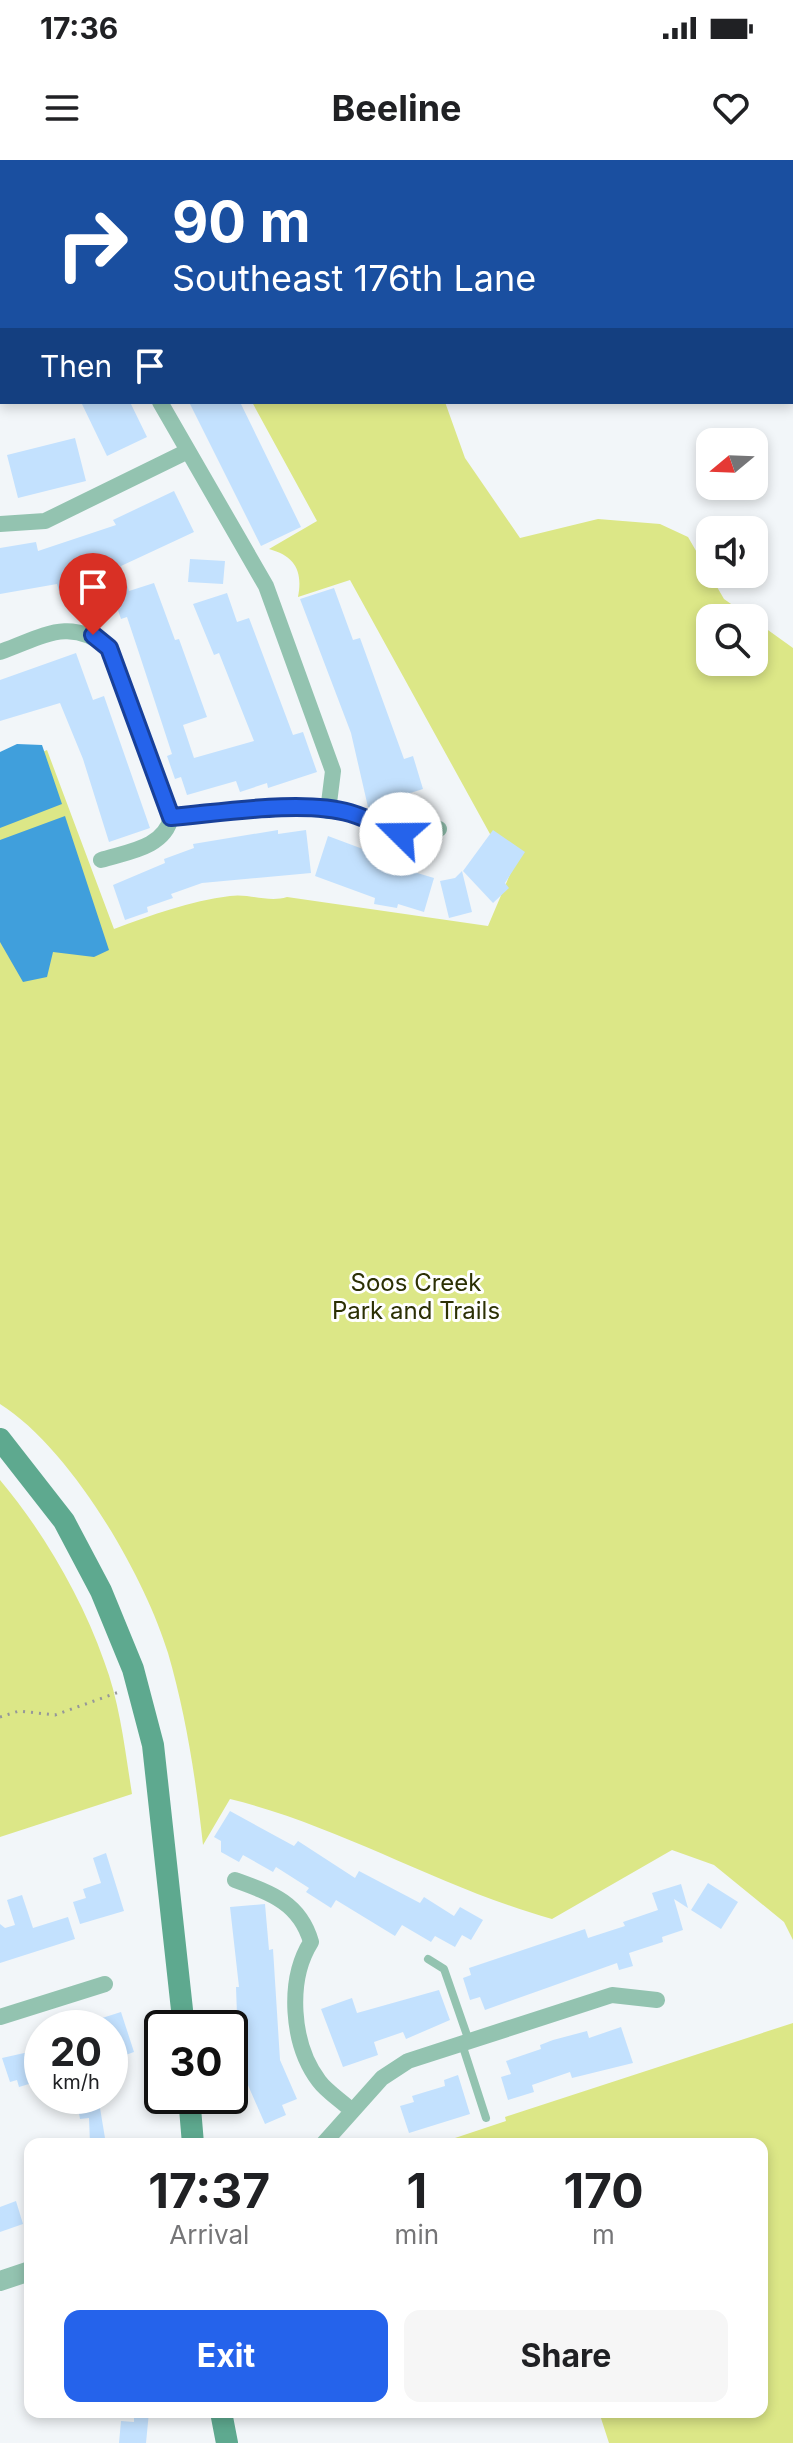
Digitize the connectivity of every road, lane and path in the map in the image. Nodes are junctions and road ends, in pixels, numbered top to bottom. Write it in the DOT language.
graph roads {
  1 [pos="161,404"];
  2 [pos="188,451"];
  3 [pos="0,524"];
  4 [pos="0,652"];
  5 [pos="328,811"];
  6 [pos="171,817"];
  7 [pos="439,829"];
  8 [pos="101,860"];
  9 [pos="0,1439"];
  10 [pos="138,1686"];
  11 [pos="0,1717"];
  12 [pos="235,1880"];
  13 [pos="428,1959"];
  14 [pos="105,1984"];
  15 [pos="657,2000"];
  16 [pos="182,2010"];
  17 [pos="0,2017"];
  18 [pos="466,2043"];
  19 [pos="352,2111"];
  20 [pos="190,2114"];
  21 [pos="486,2118"];
  22 [pos="192,2138"];
  23 [pos="328,2138"];
  24 [pos="24,2273"];
  25 [pos="0,2281"];
  26 [pos="222,2418"];
  27 [pos="227,2443"];
  1 -- 2 [label="street"];
  2 -- 3 [label="street"];
  2 -- 5 [label="street"];
  4 -- 6 [label="street"];
  5 -- 6 [label="street"];
  5 -- 7 [label="street"];
  6 -- 8 [label="street"];
  9 -- 10 [label="main road"];
  10 -- 11 [label="path"];
  10 -- 16 [label="main road"];
  12 -- 19 [label="street"];
  13 -- 18 [label="lane"];
  14 -- 17 [label="street"];
  15 -- 18 [label="street"];
  18 -- 19 [label="street"];
  18 -- 21 [label="lane"];
  19 -- 23 [label="street"];
  20 -- 22 [label="main road"];
  24 -- 25 [label="street"];
  26 -- 27 [label="main road"];
}
